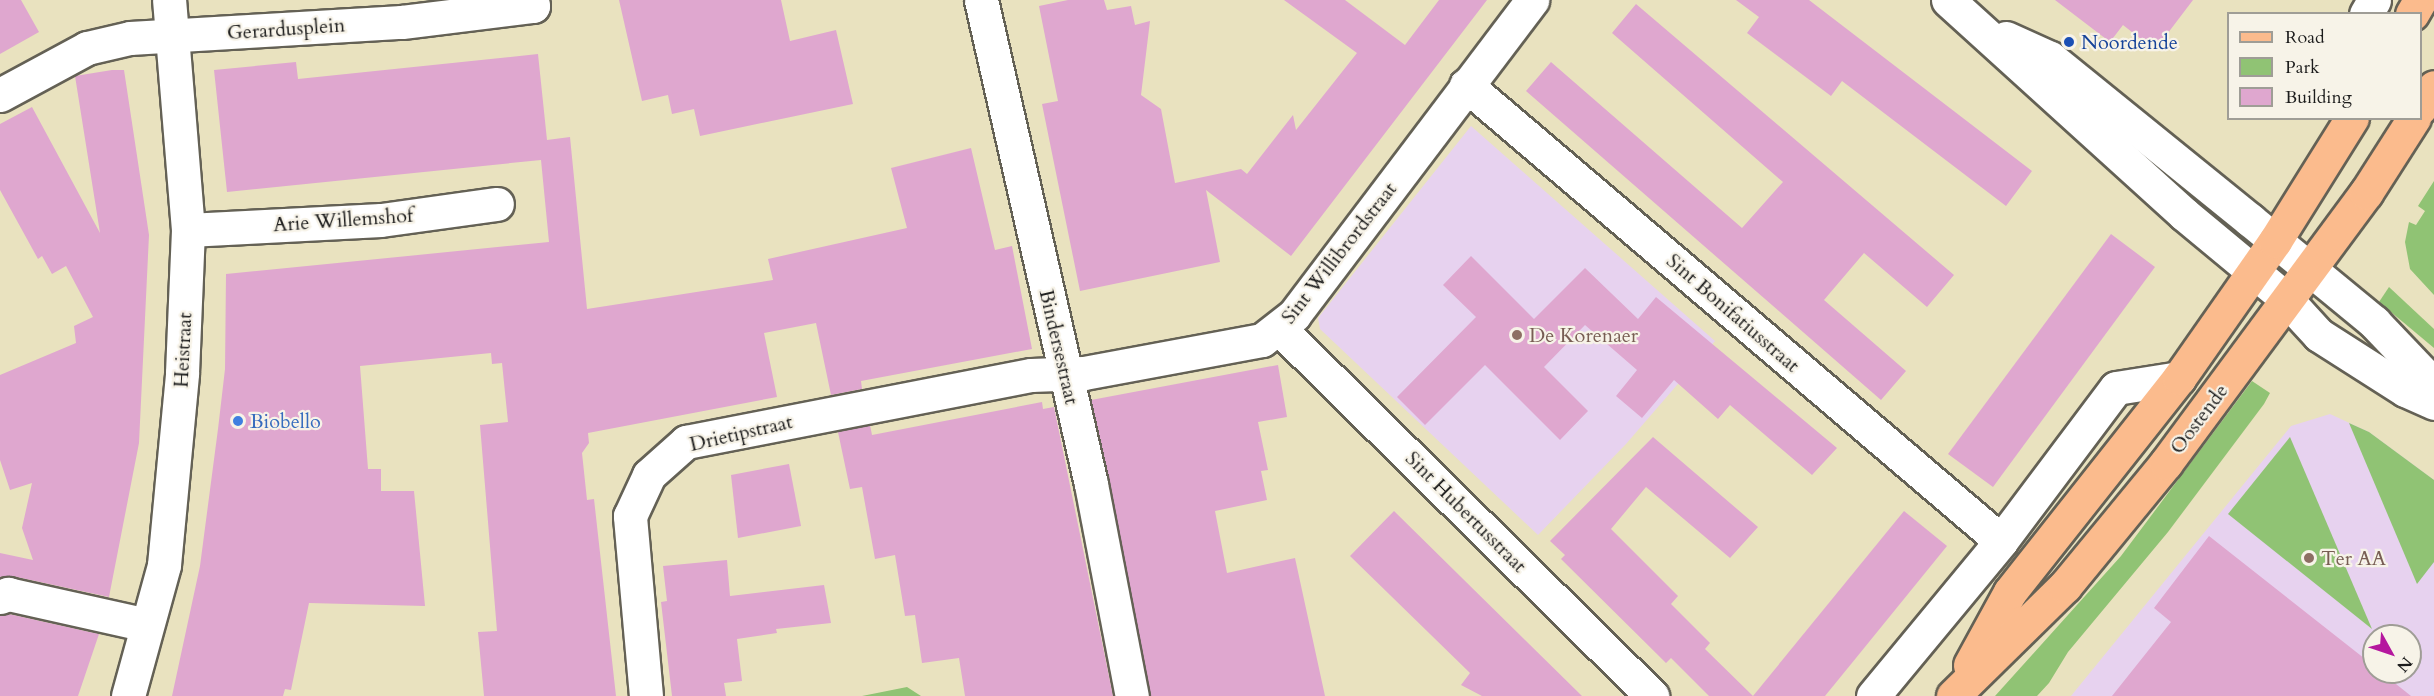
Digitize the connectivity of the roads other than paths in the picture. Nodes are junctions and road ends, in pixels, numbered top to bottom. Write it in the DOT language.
graph roads {
  1 [pos="169,0"];
  2 [pos="532,0"];
  3 [pos="981,0"];
  4 [pos="1532,0"];
  5 [pos="1948,0"];
  6 [pos="401,11"];
  7 [pos="1975,23"];
  8 [pos="169,37"];
  9 [pos="1466,85"];
  10 [pos="2434,87"];
  11 [pos="0,95"];
  12 [pos="2422,106"];
  13 [pos="2351,120"];
  14 [pos="2413,120"];
  15 [pos="497,204"];
  16 [pos="188,230"];
  17 [pos="2275,241"];
  18 [pos="2309,269"];
  19 [pos="2253,271"];
  20 [pos="2285,298"];
  21 [pos="1280,329"];
  22 [pos="1065,374"];
  23 [pos="2179,378"];
  24 [pos="2434,385"];
  25 [pos="2434,403"];
  26 [pos="2001,541"];
  27 [pos="0,597"];
  28 [pos="147,625"];
  29 [pos="128,696"];
  30 [pos="646,696"];
  31 [pos="1132,696"];
  32 [pos="1652,696"];
  33 [pos="1873,696"];
  34 [pos="1953,696"];
  1 -- 8 [label="street, Heistraat"];
  2 -- 6 [label="street, Gerardusplein"];
  3 -- 22 [label="street, Bindersestraat"];
  4 -- 9 [label="street, Sint Willibrordstraat"];
  5 -- 7 [label="street"];
  6 -- 8 [label="street, Gerardusplein"];
  7 -- 17 [label="street"];
  7 -- 19 [label="street"];
  8 -- 11 [label="street, Gerardusplein"];
  8 -- 16 [label="street, Heistraat"];
  9 -- 21 [label="street, Sint Willibrordstraat"];
  9 -- 26 [label="street, Sint Bonifatiusstraat"];
  10 -- 12 [label="main road"];
  13 -- 17 [label="main road, Oostende"];
  14 -- 18 [label="main road, Oostende"];
  15 -- 16 [label="street, Arie Willemshof"];
  16 -- 28 [label="street, Heistraat"];
  17 -- 18 [label="street"];
  17 -- 19 [label="main road, Oostende"];
  18 -- 20 [label="main road, Oostende"];
  18 -- 24 [label="street"];
  19 -- 20 [label="street"];
  19 -- 23 [label="main road, Oostende"];
  20 -- 25 [label="street"];
  20 -- 34 [label="main road, Oostende"];
  21 -- 22 [label="street, Sint Willibrordstraat"];
  21 -- 32 [label="street, Sint Hubertusstraat"];
  22 -- 30 [label="street, Drietipstraat"];
  22 -- 31 [label="street, Bindersestraat"];
  23 -- 26 [label="street, Oostende"];
  23 -- 34 [label="main road, Oostende"];
  26 -- 33 [label="street, Oostende"];
  27 -- 28 [label="street"];
  28 -- 29 [label="street, Heistraat"];
}
